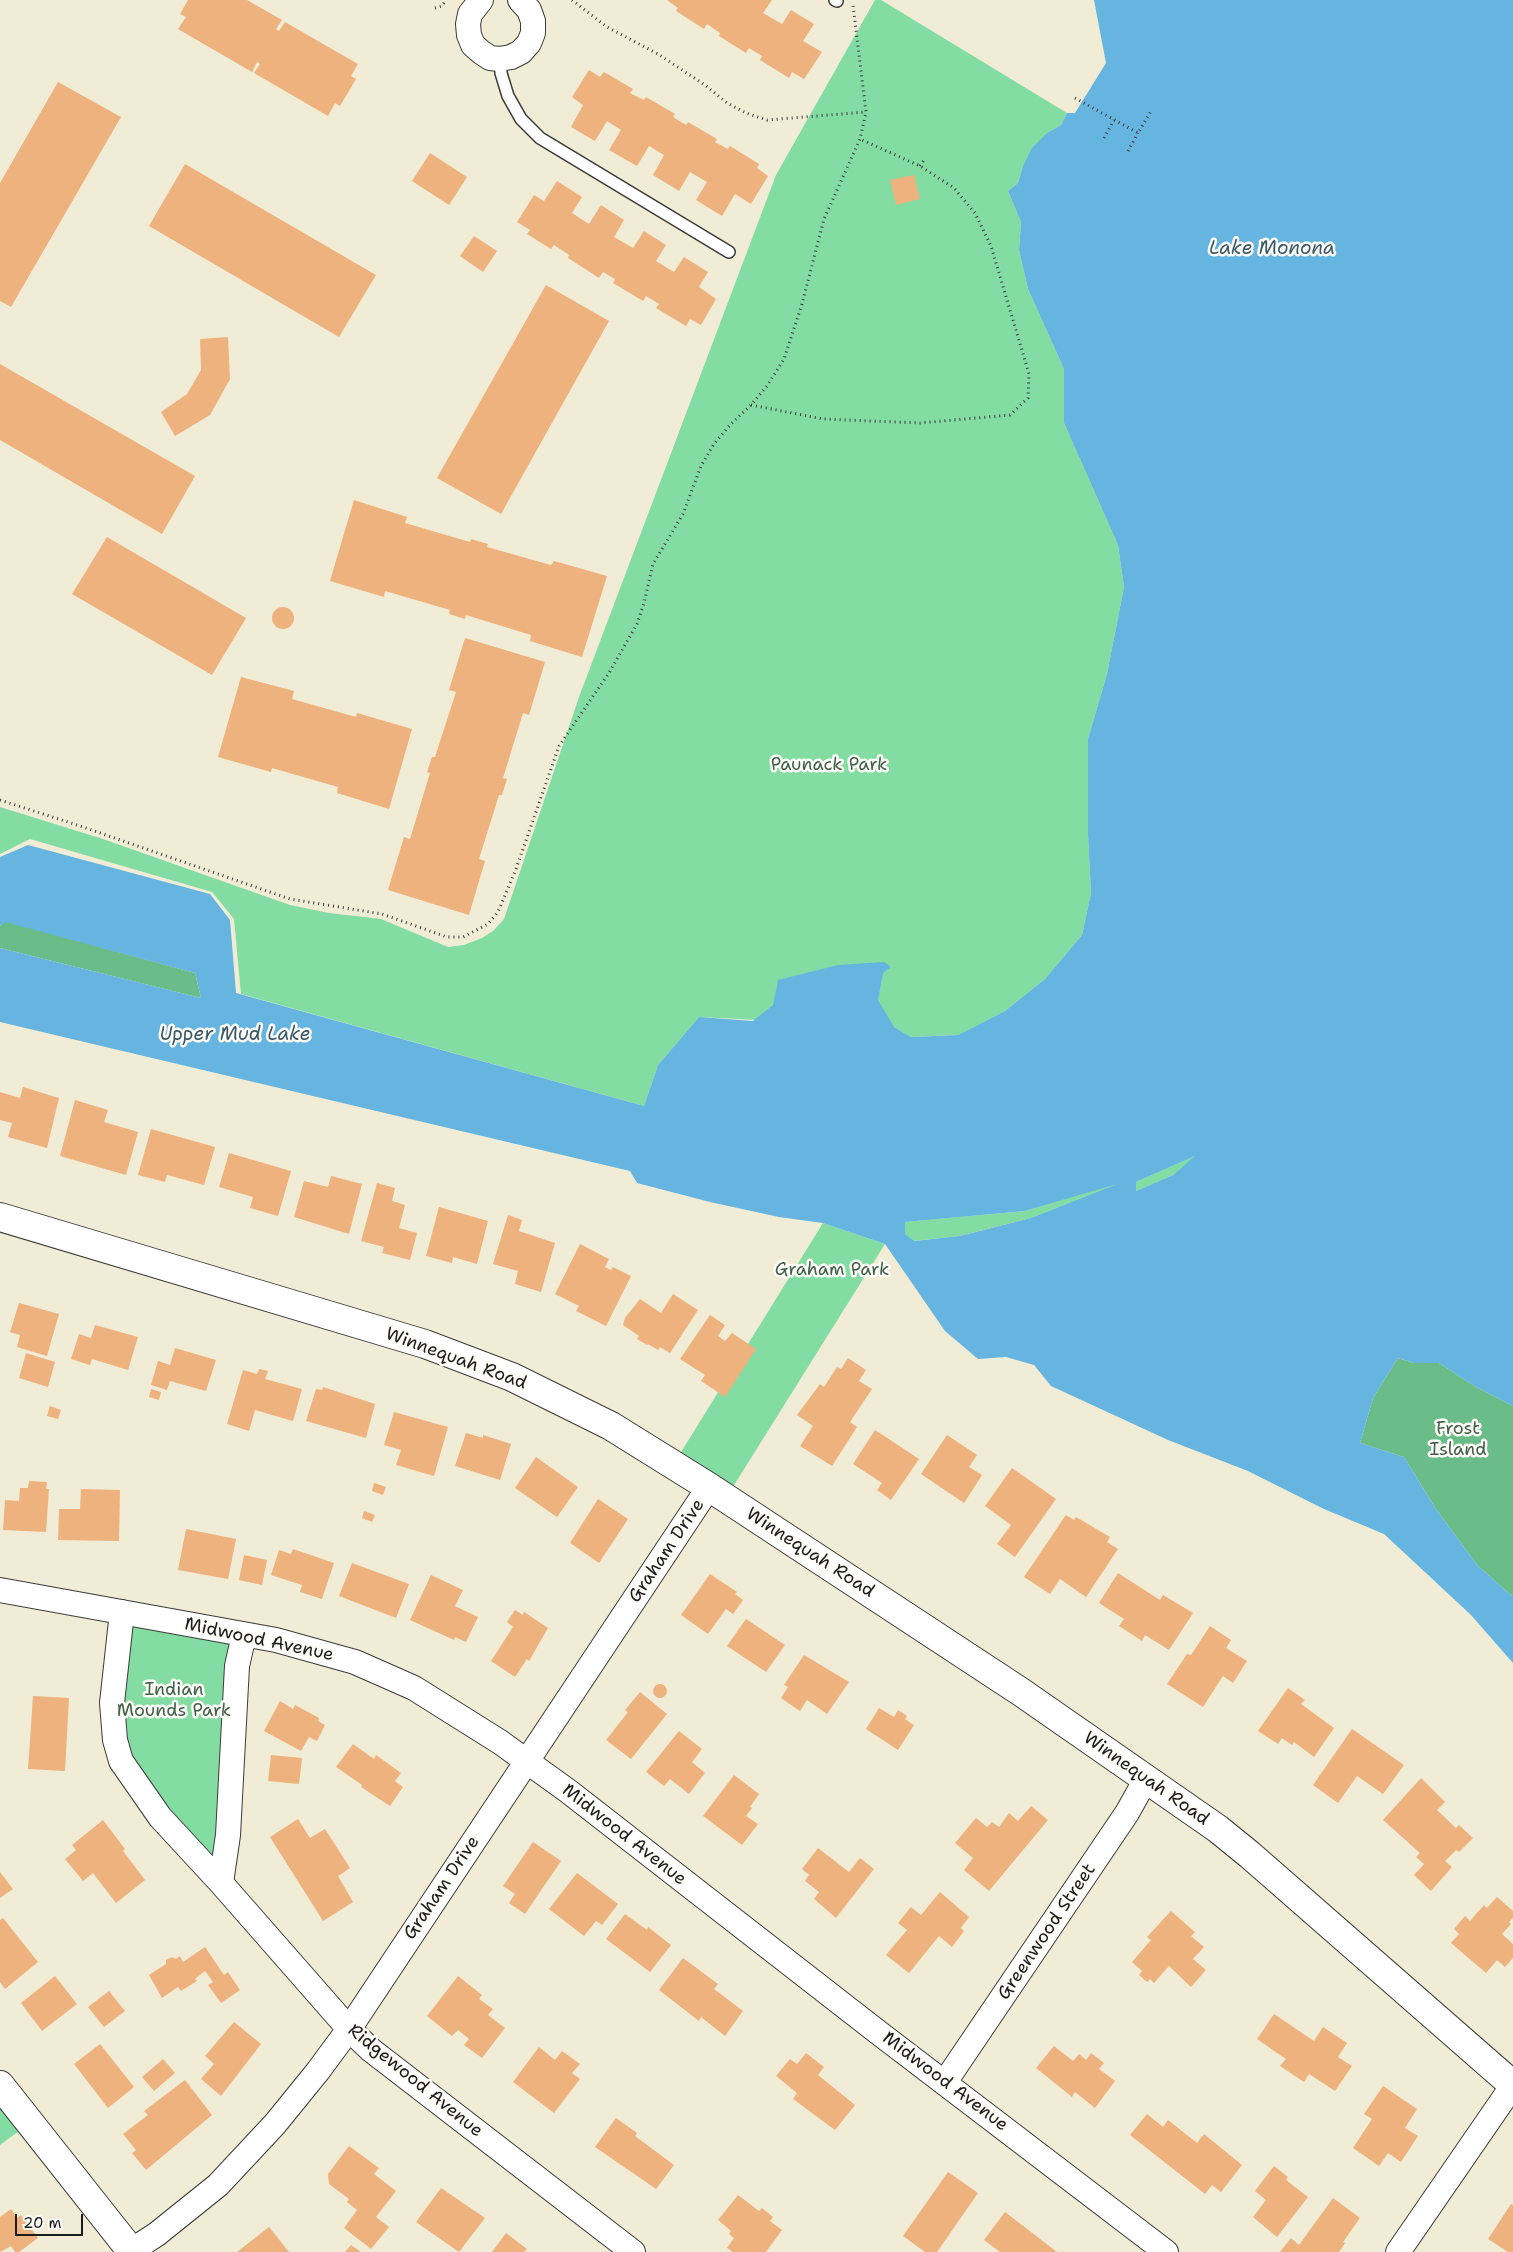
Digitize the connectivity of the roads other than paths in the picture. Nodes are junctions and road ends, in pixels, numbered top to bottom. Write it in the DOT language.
graph roads {
  1 [pos="482,0"];
  2 [pos="520,0"];
  3 [pos="500,59"];
  4 [pos="730,252"];
  5 [pos="0,1217"];
  6 [pos="709,1487"];
  7 [pos="0,1590"];
  8 [pos="122,1612"];
  9 [pos="244,1635"];
  10 [pos="527,1761"];
  11 [pos="1146,1780"];
  12 [pos="221,1883"];
  13 [pos="349,2029"];
  14 [pos="945,2082"];
  15 [pos="0,2085"];
  16 [pos="1513,2085"];
  17 [pos="132,2251"];
  18 [pos="633,2252"];
  19 [pos="1166,2252"];
  20 [pos="1398,2252"];
  1 -- 3 [label="street"];
  2 -- 3 [label="street"];
  3 -- 4 [label="lane"];
  5 -- 6 [label="street, Winnequah Road"];
  6 -- 10 [label="street, Graham Drive"];
  6 -- 11 [label="street, Winnequah Road"];
  7 -- 8 [label="street, Midwood Avenue"];
  8 -- 9 [label="street, Midwood Avenue"];
  8 -- 12 [label="street, Ridgewood Avenue"];
  9 -- 10 [label="street, Midwood Avenue"];
  9 -- 12 [label="street"];
  10 -- 13 [label="street, Graham Drive"];
  10 -- 14 [label="street, Midwood Avenue"];
  11 -- 14 [label="street, Greenwood Street"];
  11 -- 16 [label="street, Winnequah Road"];
  12 -- 13 [label="street, Ridgewood Avenue"];
  13 -- 17 [label="street, Graham Drive"];
  13 -- 18 [label="street, Ridgewood Avenue"];
  14 -- 19 [label="street, Midwood Avenue"];
  15 -- 17 [label="street"];
  16 -- 20 [label="street"];
}
